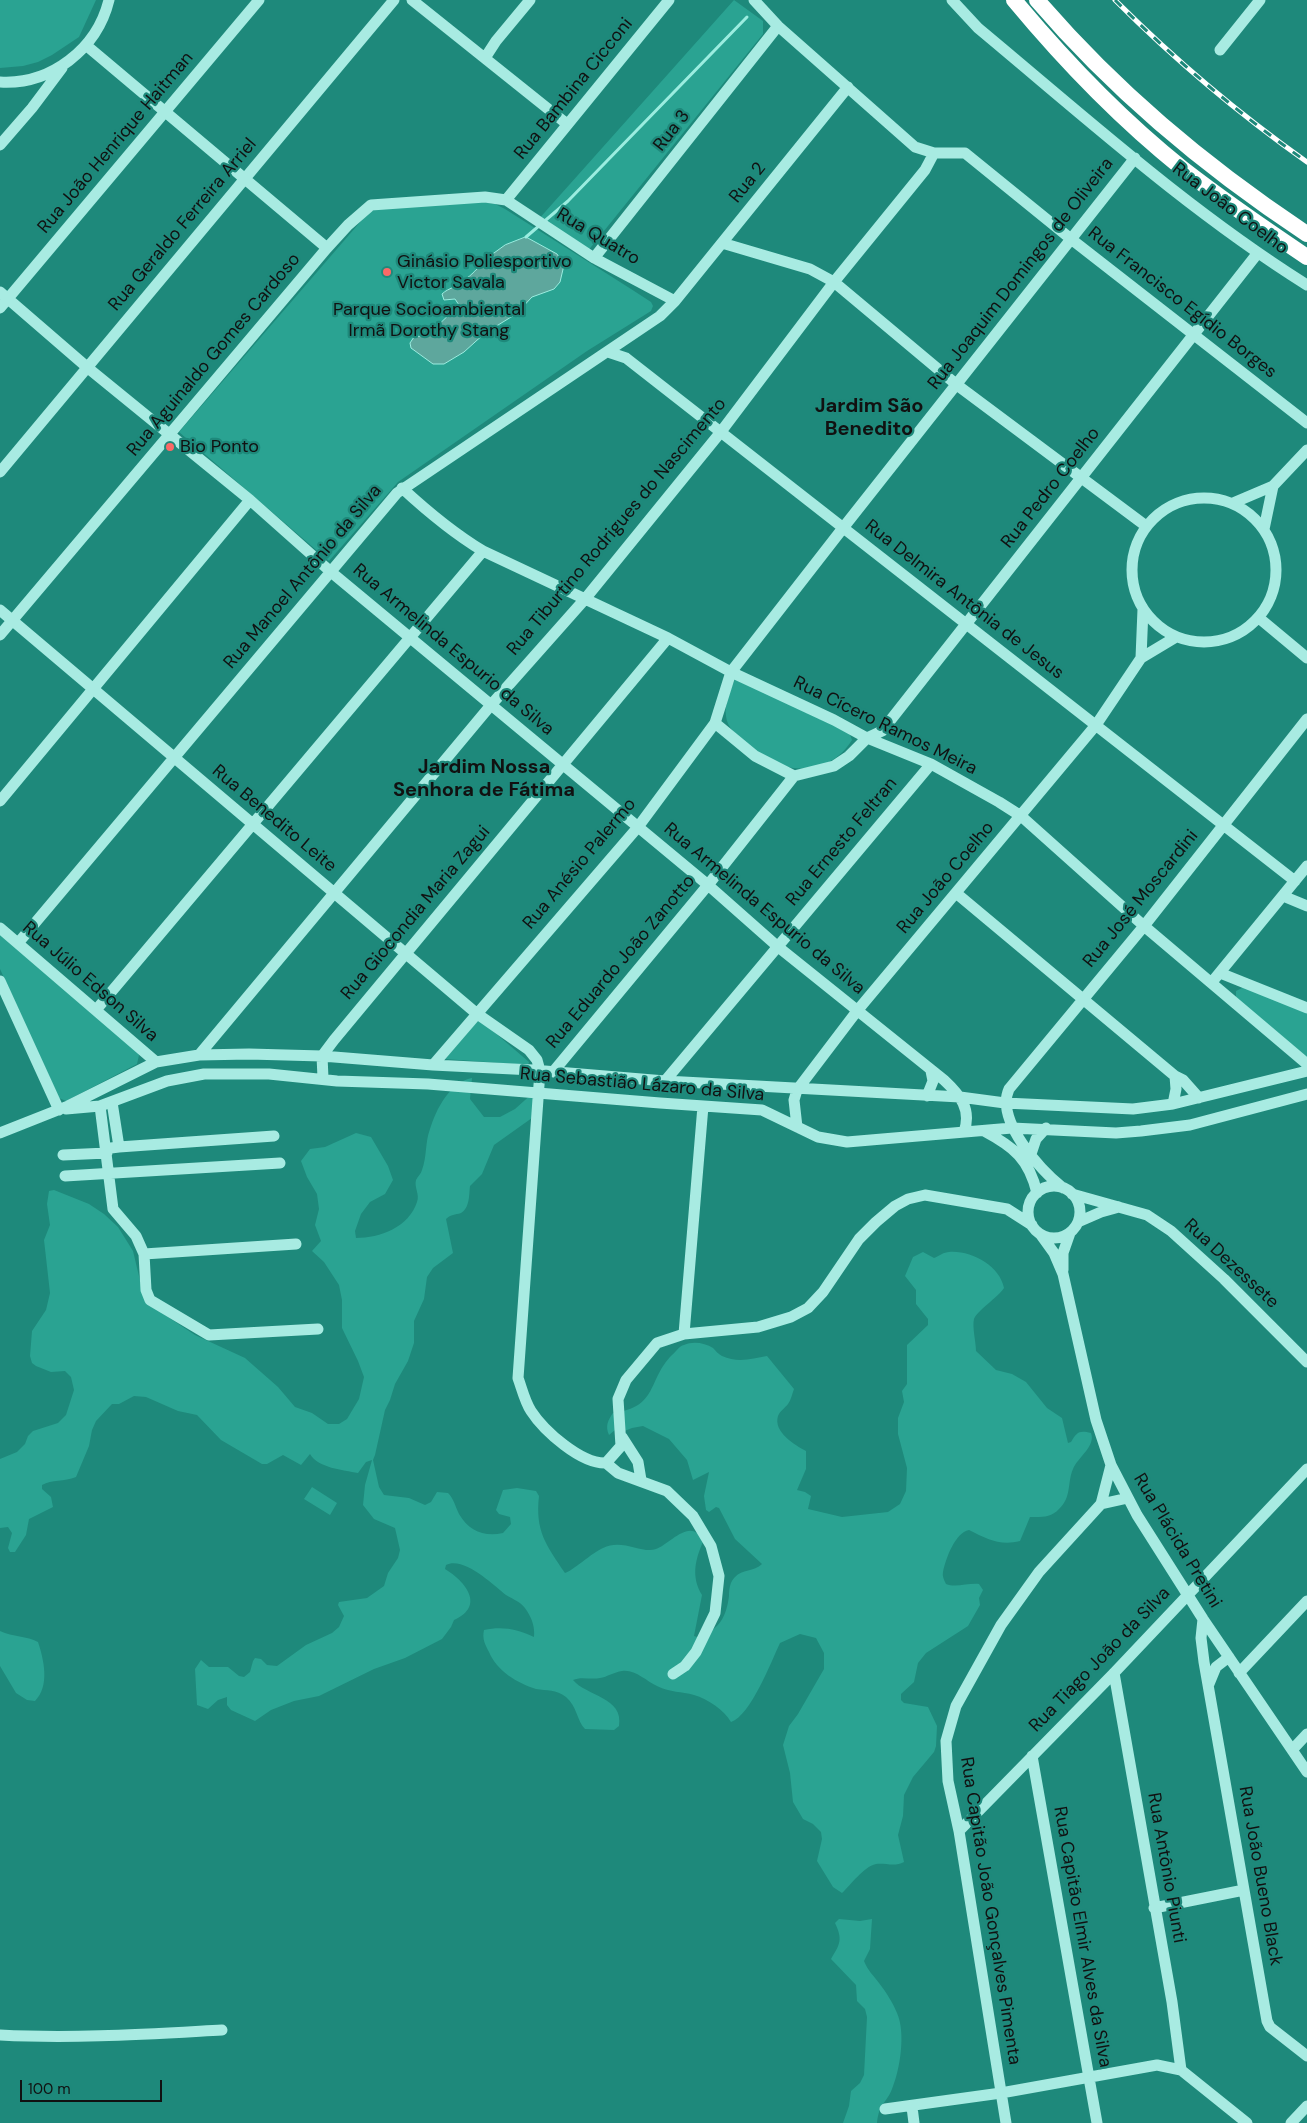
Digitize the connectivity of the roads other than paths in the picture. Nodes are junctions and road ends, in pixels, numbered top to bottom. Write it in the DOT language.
graph roads {
  1 [pos="109,0"];
  2 [pos="118,0"];
  3 [pos="259,0"];
  4 [pos="394,0"];
  5 [pos="412,0"];
  6 [pos="530,0"];
  7 [pos="669,0"];
  8 [pos="754,0"];
  9 [pos="952,0"];
  10 [pos="1014,0"];
  11 [pos="1037,0"];
  12 [pos="1260,0"];
  13 [pos="106,13"];
  14 [pos="778,26"];
  15 [pos="87,46"];
  16 [pos="1220,50"];
  17 [pos="486,58"];
  18 [pos="63,66"];
  19 [pos="0,82"];
  20 [pos="848,86"];
  21 [pos="167,111"];
  22 [pos="567,124"];
  23 [pos="0,145"];
  24 [pos="934,153"];
  25 [pos="1135,158"];
  26 [pos="244,179"];
  27 [pos="506,200"];
  28 [pos="1307,234"];
  29 [pos="1072,239"];
  30 [pos="722,243"];
  31 [pos="327,248"];
  32 [pos="1257,254"];
  33 [pos="1307,257"];
  34 [pos="594,258"];
  35 [pos="834,282"];
  36 [pos="1307,285"];
  37 [pos="2,300"];
  38 [pos="675,301"];
  39 [pos="1194,335"];
  40 [pos="608,352"];
  41 [pos="88,368"];
  42 [pos="957,385"];
  43 [pos="1307,424"];
  44 [pos="170,433"];
  45 [pos="720,433"];
  46 [pos="1307,450"];
  47 [pos="0,472"];
  48 [pos="1080,479"];
  49 [pos="1273,486"];
  50 [pos="402,488"];
  51 [pos="250,500"];
  52 [pos="1233,503"];
  53 [pos="1146,526"];
  54 [pos="842,528"];
  55 [pos="1264,529"];
  56 [pos="483,551"];
  57 [pos="331,572"];
  58 [pos="585,599"];
  59 [pos="1143,609"];
  60 [pos="0,610"];
  61 [pos="1259,618"];
  62 [pos="12,620"];
  63 [pos="968,623"];
  64 [pos="0,635"];
  65 [pos="1176,637"];
  66 [pos="410,638"];
  67 [pos="668,638"];
  68 [pos="1142,658"];
  69 [pos="1307,658"];
  70 [pos="731,672"];
  71 [pos="93,689"];
  72 [pos="491,705"];
  73 [pos="1307,719"];
  74 [pos="715,723"];
  75 [pos="1096,725"];
  76 [pos="867,738"];
  77 [pos="173,757"];
  78 [pos="931,764"];
  79 [pos="563,765"];
  80 [pos="794,776"];
  81 [pos="0,801"];
  82 [pos="1021,816"];
  83 [pos="253,824"];
  84 [pos="1224,824"];
  85 [pos="638,826"];
  86 [pos="1307,866"];
  87 [pos="1295,881"];
  88 [pos="708,885"];
  89 [pos="334,892"];
  90 [pos="956,893"];
  91 [pos="1282,896"];
  92 [pos="1307,906"];
  93 [pos="1144,926"];
  94 [pos="0,928"];
  95 [pos="19,942"];
  96 [pos="777,946"];
  97 [pos="405,953"];
  98 [pos="1216,978"];
  99 [pos="0,981"];
  100 [pos="1081,1000"];
  101 [pos="1307,1008"];
  102 [pos="96,1010"];
  103 [pos="857,1011"];
  104 [pos="476,1013"];
  105 [pos="199,1055"];
  106 [pos="322,1056"];
  107 [pos="156,1062"];
  108 [pos="1307,1064"];
  109 [pos="433,1065"];
  110 [pos="536,1070"];
  111 [pos="931,1071"];
  112 [pos="1307,1071"];
  113 [pos="553,1072"];
  114 [pos="1175,1076"];
  115 [pos="323,1078"];
  116 [pos="666,1081"];
  117 [pos="797,1090"];
  118 [pos="535,1093"];
  119 [pos="1307,1094"];
  120 [pos="927,1096"];
  121 [pos="960,1097"];
  122 [pos="1199,1098"];
  123 [pos="1005,1103"];
  124 [pos="106,1104"];
  125 [pos="1173,1104"];
  126 [pos="702,1106"];
  127 [pos="64,1108"];
  128 [pos="797,1127"];
  129 [pos="1012,1128"];
  130 [pos="1046,1128"];
  131 [pos="984,1131"];
  132 [pos="964,1132"];
  133 [pos="0,1133"];
  134 [pos="274,1136"];
  135 [pos="111,1150"];
  136 [pos="1031,1154"];
  137 [pos="63,1156"];
  138 [pos="280,1163"];
  139 [pos="110,1173"];
  140 [pos="65,1176"];
  141 [pos="1067,1191"];
  142 [pos="1035,1196"];
  143 [pos="1121,1207"];
  144 [pos="1007,1208"];
  145 [pos="1078,1222"];
  146 [pos="1032,1225"];
  147 [pos="1070,1233"];
  148 [pos="1041,1235"];
  149 [pos="296,1244"];
  150 [pos="144,1254"];
  151 [pos="1063,1274"];
  152 [pos="318,1329"];
  153 [pos="684,1334"];
  154 [pos="1307,1362"];
  155 [pos="622,1437"];
  156 [pos="606,1463"];
  157 [pos="1111,1464"];
  158 [pos="1307,1469"];
  159 [pos="641,1480"];
  160 [pos="1128,1498"];
  161 [pos="1102,1504"];
  162 [pos="1187,1594"];
  163 [pos="1307,1601"];
  164 [pos="1203,1619"];
  165 [pos="1229,1657"];
  166 [pos="1114,1673"];
  167 [pos="1240,1673"];
  168 [pos="673,1674"];
  169 [pos="1209,1684"];
  170 [pos="1307,1734"];
  171 [pos="1292,1750"];
  172 [pos="1032,1756"];
  173 [pos="1307,1772"];
  174 [pos="959,1831"];
  175 [pos="1244,1890"];
  176 [pos="1154,1908"];
  177 [pos="222,2030"];
  178 [pos="0,2035"];
  179 [pos="1307,2056"];
  180 [pos="1181,2070"];
  181 [pos="1090,2078"];
  182 [pos="1001,2093"];
  183 [pos="912,2106"];
  184 [pos="1307,2106"];
  185 [pos="885,2109"];
  186 [pos="914,2123"];
  187 [pos="1006,2123"];
  188 [pos="1097,2123"];
  189 [pos="1247,2123"];
  190 [pos="1291,2123"];
  1 -- 13 [label="street"];
  2 -- 13 [label="street"];
  3 -- 21 [label="street, Rua João Henrique Haitman"];
  4 -- 26 [label="street, Rua Geraldo Ferreira Arriel"];
  5 -- 17 [label="street"];
  6 -- 17 [label="street"];
  7 -- 22 [label="street, Rua Bambina Cicconi"];
  8 -- 14 [label="street"];
  9 -- 25 [label="street, Rua João Coelho"];
  10 -- 33 [label="highway"];
  11 -- 28 [label="highway"];
  12 -- 16 [label="street"];
  13 -- 15 [label="street"];
  14 -- 20 [label="street"];
  14 -- 34 [label="street, Rua 3"];
  15 -- 18 [label="street"];
  15 -- 21 [label="street"];
  17 -- 22 [label="street"];
  18 -- 19 [label="street"];
  18 -- 23 [label="street"];
  20 -- 24 [label="street"];
  20 -- 30 [label="street, Rua 2"];
  21 -- 26 [label="street"];
  21 -- 37 [label="street, Rua João Henrique Haitman"];
  22 -- 27 [label="street, Rua Bambina Cicconi"];
  24 -- 29 [label="street, Rua Francisco Egídio Borges"];
  24 -- 35 [label="street, Rua Tiburtino Rodrigues do Nascimento"];
  25 -- 29 [label="street, Rua Joaquim Domingos de Oliveira"];
  25 -- 32 [label="street, Rua João Coelho"];
  26 -- 31 [label="street"];
  26 -- 41 [label="street, Rua Geraldo Ferreira Arriel"];
  27 -- 31 [label="street, Rua Aguinaldo Gomes Cardoso"];
  27 -- 34 [label="street, Rua Quatro"];
  29 -- 39 [label="street, Rua Francisco Egídio Borges"];
  29 -- 42 [label="street, Rua Joaquim Domingos de Oliveira"];
  30 -- 35 [label="street"];
  30 -- 38 [label="street, Rua 2"];
  31 -- 44 [label="street, Rua Aguinaldo Gomes Cardoso"];
  32 -- 36 [label="street, Rua João Coelho"];
  32 -- 39 [label="street, Rua Pedro Coelho"];
  34 -- 38 [label="street, Rua Quatro"];
  35 -- 42 [label="street"];
  35 -- 45 [label="street, Rua Tiburtino Rodrigues do Nascimento"];
  37 -- 41 [label="street, Rua Armelinda Espurio da Silva"];
  38 -- 40 [label="street, Rua Manoel Antônio da Silva"];
  39 -- 43 [label="street, Rua Francisco Egídio Borges"];
  39 -- 48 [label="street, Rua Pedro Coelho"];
  40 -- 45 [label="street, Rua Delmira Antônia de Jesus"];
  40 -- 50 [label="street, Rua Manoel Antônio da Silva"];
  41 -- 44 [label="street, Rua Armelinda Espurio da Silva"];
  41 -- 47 [label="street, Rua Geraldo Ferreira Arriel"];
  42 -- 48 [label="street"];
  42 -- 54 [label="street, Rua Joaquim Domingos de Oliveira"];
  44 -- 51 [label="street, Rua Armelinda Espurio da Silva"];
  44 -- 62 [label="street, Rua Aguinaldo Gomes Cardoso"];
  45 -- 54 [label="street, Rua Delmira Antônia de Jesus"];
  45 -- 58 [label="street, Rua Tiburtino Rodrigues do Nascimento"];
  46 -- 49 [label="street"];
  48 -- 53 [label="street"];
  48 -- 63 [label="street, Rua Pedro Coelho"];
  49 -- 52 [label="street"];
  49 -- 55 [label="street"];
  50 -- 56 [label="street, Rua Cícero Ramos Meira"];
  50 -- 57 [label="street, Rua Manoel Antônio da Silva"];
  51 -- 57 [label="street, Rua Armelinda Espurio da Silva"];
  51 -- 71 [label="street"];
  52 -- 53 [label="street"];
  52 -- 55 [label="street"];
  53 -- 59 [label="street"];
  54 -- 63 [label="street, Rua Delmira Antônia de Jesus"];
  54 -- 70 [label="street, Rua Joaquim Domingos de Oliveira"];
  55 -- 61 [label="street"];
  56 -- 58 [label="street, Rua Cícero Ramos Meira"];
  56 -- 66 [label="street"];
  57 -- 66 [label="street, Rua Armelinda Espurio da Silva"];
  57 -- 77 [label="street, Rua Manoel Antônio da Silva"];
  58 -- 67 [label="street, Rua Cícero Ramos Meira"];
  58 -- 72 [label="street, Rua Tiburtino Rodrigues do Nascimento"];
  59 -- 65 [label="street"];
  59 -- 68 [label="street"];
  60 -- 62 [label="street, Rua Benedito Leite"];
  61 -- 65 [label="street"];
  61 -- 69 [label="street"];
  62 -- 64 [label="street, Rua Aguinaldo Gomes Cardoso"];
  62 -- 71 [label="street, Rua Benedito Leite"];
  63 -- 75 [label="street, Rua Delmira Antônia de Jesus"];
  63 -- 76 [label="street, Rua Pedro Coelho"];
  65 -- 68 [label="street, Rua João Coelho"];
  66 -- 72 [label="street, Rua Armelinda Espurio da Silva"];
  66 -- 83 [label="street"];
  67 -- 70 [label="street, Rua Cícero Ramos Meira"];
  67 -- 79 [label="street, Rua Giocondia Maria Zagui"];
  68 -- 75 [label="street, Rua João Coelho"];
  70 -- 74 [label="street, Rua Anésio Palermo"];
  70 -- 76 [label="street, Rua Cícero Ramos Meira"];
  71 -- 77 [label="street, Rua Benedito Leite"];
  71 -- 81 [label="street"];
  72 -- 79 [label="street, Rua Armelinda Espurio da Silva"];
  72 -- 89 [label="street, Rua Tiburtino Rodrigues do Nascimento"];
  73 -- 84 [label="street, Rua José Moscardini"];
  74 -- 80 [label="street"];
  74 -- 85 [label="street, Rua Anésio Palermo"];
  75 -- 82 [label="street, Rua João Coelho"];
  75 -- 84 [label="street, Rua Delmira Antônia de Jesus"];
  76 -- 78 [label="street, Rua Cícero Ramos Meira"];
  76 -- 80 [label="street"];
  77 -- 83 [label="street, Rua Benedito Leite"];
  77 -- 95 [label="street, Rua Manoel Antônio da Silva"];
  78 -- 82 [label="street, Rua Cícero Ramos Meira"];
  78 -- 96 [label="street, Rua Ernesto Feltran"];
  79 -- 85 [label="street, Rua Armelinda Espurio da Silva"];
  79 -- 97 [label="street, Rua Giocondia Maria Zagui"];
  80 -- 88 [label="street, Rua Eduardo João Zanotto"];
  82 -- 90 [label="street, Rua João Coelho"];
  82 -- 93 [label="street, Rua Cícero Ramos Meira"];
  83 -- 89 [label="street, Rua Benedito Leite"];
  83 -- 102 [label="street"];
  84 -- 87 [label="street, Rua Delmira Antônia de Jesus"];
  84 -- 93 [label="street, Rua José Moscardini"];
  85 -- 88 [label="street, Rua Armelinda Espurio da Silva"];
  85 -- 104 [label="street, Rua Anésio Palermo"];
  86 -- 87 [label="street"];
  87 -- 91 [label="street"];
  88 -- 96 [label="street, Rua Armelinda Espurio da Silva"];
  88 -- 113 [label="street, Rua Eduardo João Zanotto"];
  89 -- 97 [label="street, Rua Benedito Leite"];
  89 -- 105 [label="street, Rua Tiburtino Rodrigues do Nascimento"];
  90 -- 100 [label="street"];
  90 -- 103 [label="street, Rua João Coelho"];
  91 -- 92 [label="street"];
  91 -- 98 [label="street"];
  93 -- 98 [label="street, Rua Cícero Ramos Meira"];
  93 -- 100 [label="street, Rua José Moscardini"];
  94 -- 95 [label="street, Rua Júlio Edson Silva"];
  95 -- 102 [label="street, Rua Júlio Edson Silva"];
  96 -- 103 [label="street, Rua Armelinda Espurio da Silva"];
  96 -- 116 [label="street, Rua Ernesto Feltran"];
  97 -- 104 [label="street, Rua Benedito Leite"];
  97 -- 106 [label="street, Rua Giocondia Maria Zagui"];
  98 -- 101 [label="street"];
  98 -- 108 [label="street, Rua Cícero Ramos Meira"];
  99 -- 127 [label="street"];
  100 -- 114 [label="street"];
  100 -- 123 [label="street, Rua José Moscardini"];
  102 -- 107 [label="street, Rua Júlio Edson Silva"];
  103 -- 111 [label="street, Rua Armelinda Espurio da Silva"];
  103 -- 117 [label="street, Rua João Coelho"];
  104 -- 109 [label="street, Rua Anésio Palermo"];
  104 -- 110 [label="street, Rua Benedito Leite"];
  105 -- 106 [label="street, Rua Sebastião Lázaro da Silva"];
  105 -- 107 [label="street, Rua Sebastião Lázaro da Silva"];
  106 -- 109 [label="street, Rua Sebastião Lázaro da Silva"];
  106 -- 115 [label="street"];
  107 -- 127 [label="street, Rua Sebastião Lázaro da Silva"];
  109 -- 110 [label="street, Rua Sebastião Lázaro da Silva"];
  110 -- 113 [label="street, Rua Sebastião Lázaro da Silva"];
  110 -- 118 [label="street"];
  111 -- 120 [label="street"];
  111 -- 121 [label="street, Rua Armelinda Espurio da Silva"];
  112 -- 122 [label="street, Rua Sebastião Lázaro da Silva"];
  113 -- 116 [label="street, Rua Sebastião Lázaro da Silva"];
  114 -- 122 [label="street"];
  114 -- 125 [label="street"];
  115 -- 118 [label="street, Rua Sebastião Lázaro da Silva"];
  115 -- 124 [label="street, Rua Sebastião Lázaro da Silva"];
  116 -- 117 [label="street, Rua Sebastião Lázaro da Silva"];
  117 -- 120 [label="street, Rua Sebastião Lázaro da Silva"];
  117 -- 128 [label="street"];
  118 -- 126 [label="street, Rua Sebastião Lázaro da Silva"];
  118 -- 156 [label="street"];
  119 -- 130 [label="street, Rua Sebastião Lázaro da Silva"];
  120 -- 121 [label="street, Rua Sebastião Lázaro da Silva"];
  121 -- 123 [label="street, Rua Sebastião Lázaro da Silva"];
  121 -- 132 [label="street"];
  122 -- 125 [label="street, Rua Sebastião Lázaro da Silva"];
  123 -- 125 [label="street, Rua Sebastião Lázaro da Silva"];
  123 -- 129 [label="street"];
  124 -- 127 [label="street, Rua Sebastião Lázaro da Silva"];
  124 -- 135 [label="street"];
  126 -- 128 [label="street, Rua Sebastião Lázaro da Silva"];
  126 -- 153 [label="street"];
  127 -- 133 [label="street, Rua Sebastião Lázaro da Silva"];
  128 -- 132 [label="street, Rua Sebastião Lázaro da Silva"];
  129 -- 130 [label="street, Rua Sebastião Lázaro da Silva"];
  129 -- 131 [label="street, Rua Sebastião Lázaro da Silva"];
  129 -- 136 [label="street"];
  130 -- 136 [label="street"];
  131 -- 132 [label="street, Rua Sebastião Lázaro da Silva"];
  131 -- 142 [label="street"];
  134 -- 135 [label="street"];
  135 -- 137 [label="street"];
  135 -- 139 [label="street"];
  136 -- 141 [label="street"];
  138 -- 139 [label="street"];
  139 -- 140 [label="street"];
  139 -- 150 [label="street"];
  141 -- 142 [label="street"];
  141 -- 143 [label="street, Rua Dezessete"];
  141 -- 145 [label="street"];
  142 -- 144 [label="street"];
  142 -- 146 [label="street"];
  143 -- 145 [label="street"];
  143 -- 154 [label="street, Rua Dezessete"];
  144 -- 146 [label="street"];
  144 -- 153 [label="street"];
  145 -- 147 [label="street"];
  146 -- 148 [label="street"];
  147 -- 148 [label="street"];
  147 -- 151 [label="street, Rua Plácida Pretini"];
  148 -- 151 [label="street, Rua Plácida Pretini"];
  149 -- 150 [label="street"];
  150 -- 152 [label="street"];
  151 -- 157 [label="street, Rua Plácida Pretini"];
  153 -- 155 [label="street"];
  155 -- 156 [label="street"];
  155 -- 159 [label="street"];
  156 -- 159 [label="street"];
  157 -- 160 [label="street, Rua Plácida Pretini"];
  157 -- 161 [label="street"];
  158 -- 162 [label="street, Rua Tiago João da Silva"];
  159 -- 168 [label="street"];
  160 -- 161 [label="street"];
  160 -- 162 [label="street, Rua Plácida Pretini"];
  161 -- 174 [label="street, Rua Capitão João Gonçalves Pimenta"];
  162 -- 164 [label="street, Rua Plácida Pretini"];
  162 -- 166 [label="street, Rua Tiago João da Silva"];
  163 -- 167 [label="street"];
  164 -- 165 [label="street, Rua Plácida Pretini"];
  164 -- 169 [label="street, Rua João Bueno Black"];
  165 -- 167 [label="street, Rua Plácida Pretini"];
  165 -- 169 [label="street"];
  166 -- 172 [label="street, Rua Tiago João da Silva"];
  166 -- 176 [label="street, Rua Antônio Piunti"];
  167 -- 171 [label="street, Rua Plácida Pretini"];
  169 -- 175 [label="street, Rua João Bueno Black"];
  170 -- 171 [label="street"];
  171 -- 173 [label="street, Rua Plácida Pretini"];
  172 -- 174 [label="street, Rua Tiago João da Silva"];
  172 -- 181 [label="street, Rua Capitão Elmir Alves da Silva"];
  174 -- 182 [label="street, Rua Capitão João Gonçalves Pimenta"];
  175 -- 176 [label="street"];
  175 -- 179 [label="street, Rua João Bueno Black"];
  176 -- 180 [label="street, Rua Antônio Piunti"];
  177 -- 178 [label="street"];
  180 -- 181 [label="street"];
  180 -- 189 [label="street"];
  181 -- 182 [label="street"];
  181 -- 188 [label="street, Rua Capitão Elmir Alves da Silva"];
  182 -- 183 [label="street"];
  182 -- 187 [label="street, Rua Capitão João Gonçalves Pimenta"];
  183 -- 185 [label="street"];
  183 -- 186 [label="street"];
  184 -- 190 [label="street"];
}
